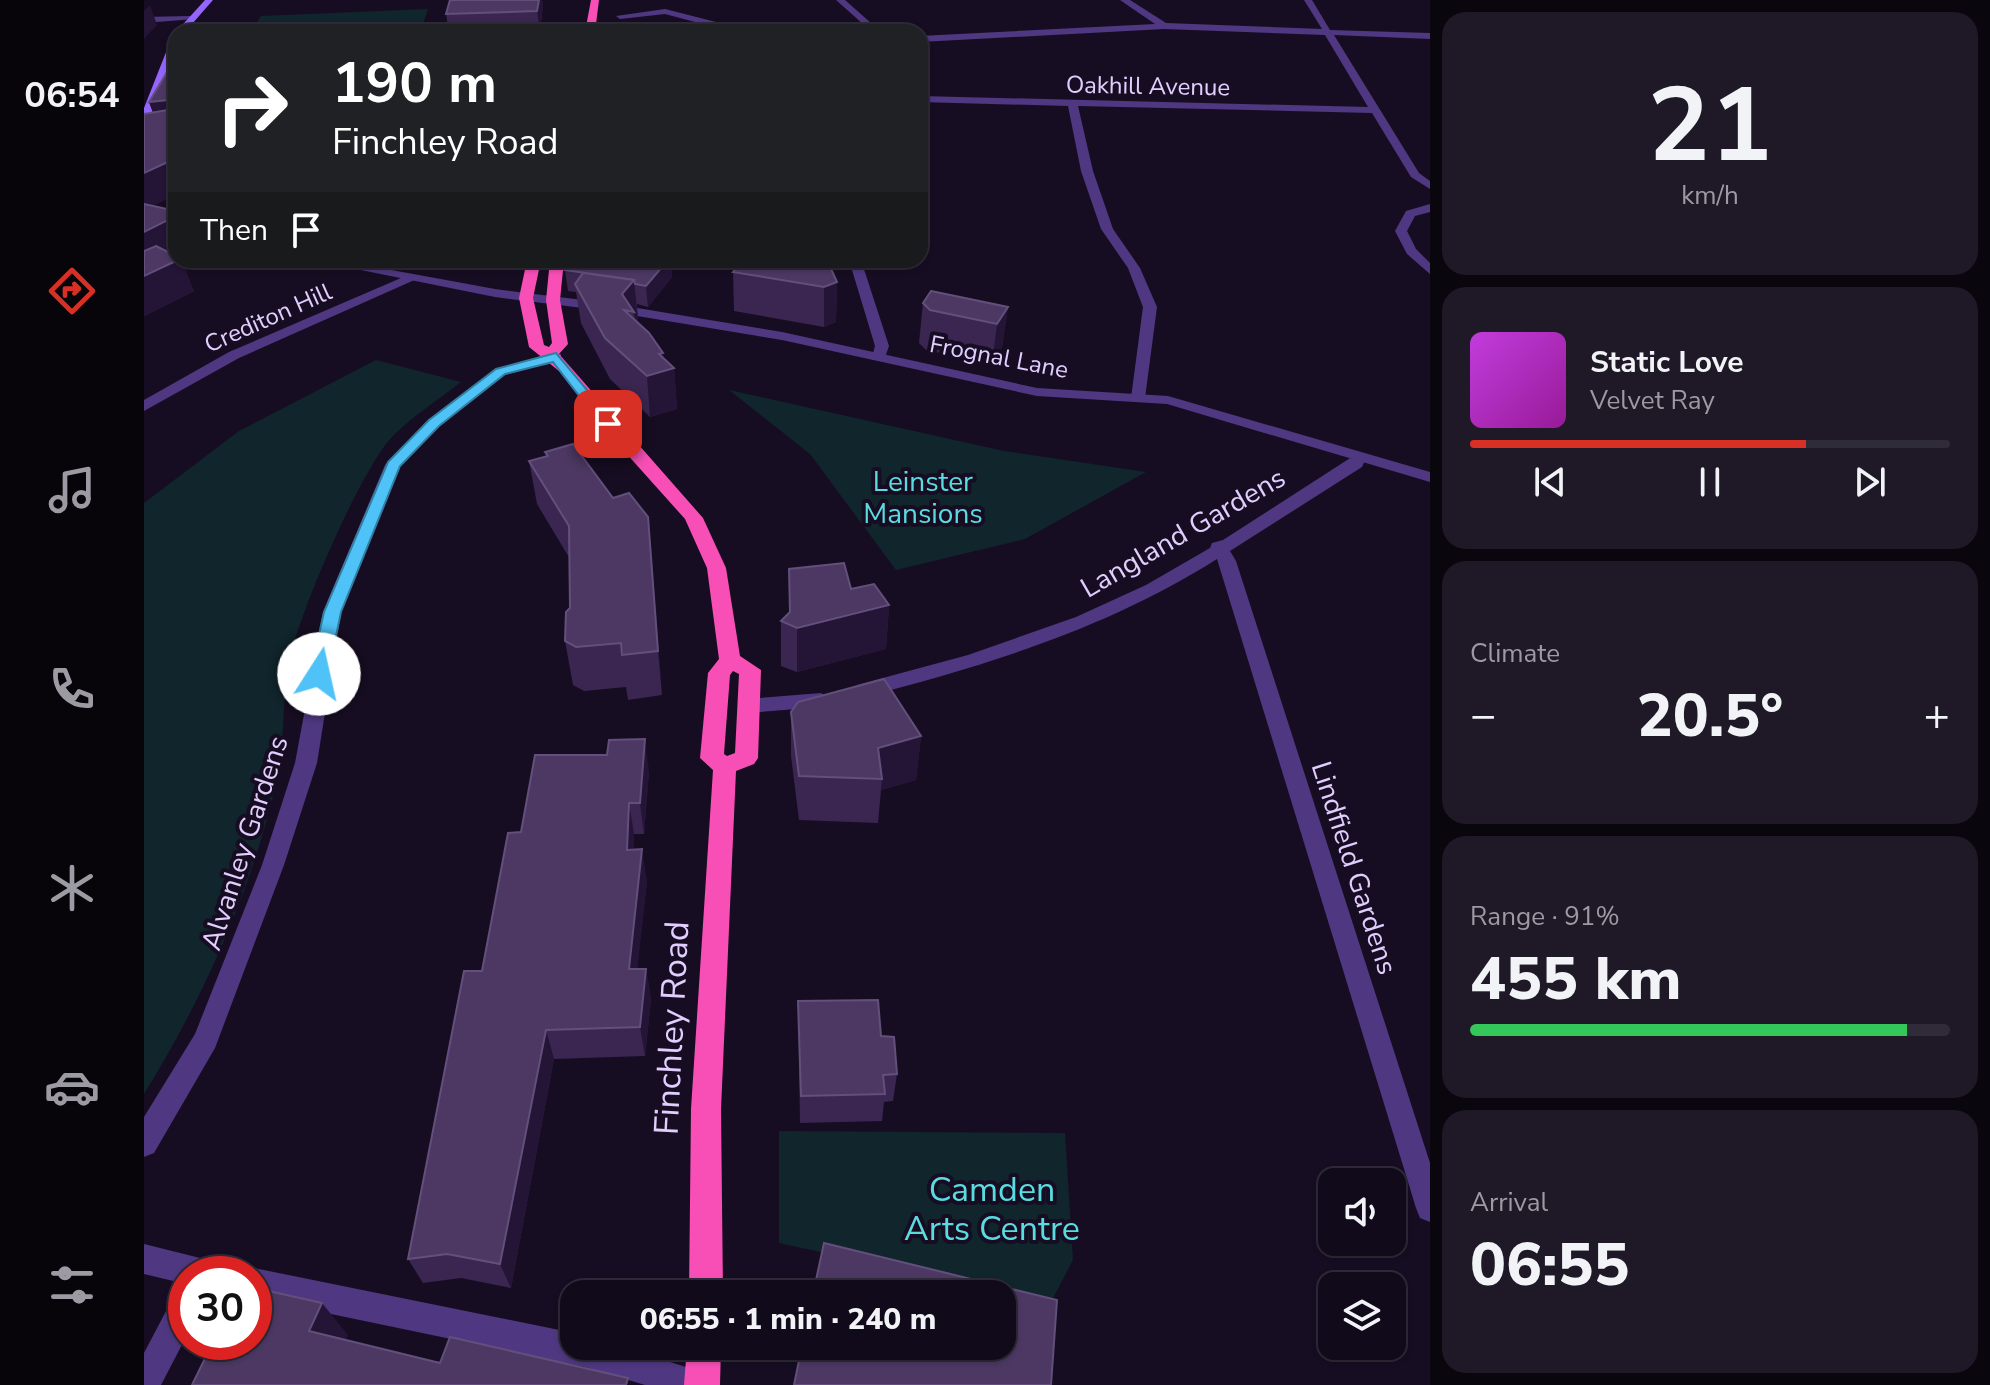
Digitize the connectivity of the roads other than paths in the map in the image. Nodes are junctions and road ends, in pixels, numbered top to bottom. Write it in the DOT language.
graph roads {
  1 [pos="209,0"];
  2 [pos="216,0"];
  3 [pos="595,0"];
  4 [pos="840,0"];
  5 [pos="1124,0"];
  6 [pos="1308,0"];
  7 [pos="620,16"];
  8 [pos="190,19"];
  9 [pos="144,20"];
  10 [pos="186,24"];
  11 [pos="591,24"];
  12 [pos="713,24"];
  13 [pos="868,24"];
  14 [pos="1164,26"];
  15 [pos="1327,31"];
  16 [pos="1430,36"];
  17 [pos="928,39"];
  18 [pos="168,61"];
  19 [pos="928,99"];
  20 [pos="1073,105"];
  21 [pos="1376,110"];
  22 [pos="144,121"];
  23 [pos="1430,186"];
  24 [pos="1430,208"];
  25 [pos="176,268"];
  26 [pos="360,268"];
  27 [pos="532,268"];
  28 [pos="556,268"];
  29 [pos="858,268"];
  30 [pos="1430,270"];
  31 [pos="413,278"];
  32 [pos="144,283"];
  33 [pos="526,298"];
  34 [pos="553,300"];
  35 [pos="554,354"];
  36 [pos="879,357"];
  37 [pos="1138,398"];
  38 [pos="144,406"];
  39 [pos="1358,458"];
  40 [pos="1430,477"];
  41 [pos="1218,547"];
  42 [pos="730,660"];
  43 [pos="748,706"];
  44 [pos="725,766"];
  45 [pos="144,1143"];
  46 [pos="1430,1208"];
  47 [pos="144,1259"];
  48 [pos="168,1265"];
  49 [pos="706,1280"];
  50 [pos="272,1287"];
  51 [pos="168,1339"];
  52 [pos="703,1360"];
  53 [pos="144,1385"];
  54 [pos="700,1385"];
  1 -- 2 [label="street"];
  1 -- 8 [label="main road"];
  3 -- 11 [label="highway"];
  4 -- 13 [label="street"];
  5 -- 14 [label="street"];
  6 -- 15 [label="street"];
  7 -- 12 [label="street"];
  8 -- 9 [label="street"];
  8 -- 10 [label="main road"];
  14 -- 15 [label="street"];
  14 -- 17 [label="street"];
  15 -- 16 [label="street"];
  15 -- 21 [label="street"];
  18 -- 22 [label="main road"];
  19 -- 20 [label="street, Oakhill Avenue"];
  20 -- 21 [label="street, Oakhill Avenue"];
  20 -- 37 [label="street"];
  21 -- 23 [label="street"];
  24 -- 30 [label="street"];
  25 -- 32 [label="street"];
  26 -- 31 [label="street, Frognal Lane"];
  27 -- 33 [label="highway, Finchley Road"];
  28 -- 34 [label="highway"];
  29 -- 36 [label="street"];
  31 -- 33 [label="street, Frognal Lane"];
  31 -- 38 [label="street, Crediton Hill"];
  33 -- 34 [label="street, Frognal Lane"];
  33 -- 35 [label="highway, Finchley Road"];
  34 -- 35 [label="highway"];
  34 -- 36 [label="street, Frognal Lane"];
  35 -- 42 [label="highway, Finchley Road"];
  35 -- 45 [label="street, Alvanley Gardens"];
  36 -- 37 [label="street, Frognal Lane"];
  37 -- 39 [label="street, Frognal Lane"];
  39 -- 40 [label="street, Frognal Lane"];
  39 -- 41 [label="street, Langland Gardens"];
  41 -- 43 [label="street, Langland Gardens"];
  41 -- 46 [label="street, Lindfield Gardens"];
  42 -- 43 [label="highway"];
  42 -- 44 [label="highway, Finchley Road"];
  43 -- 44 [label="highway"];
  44 -- 49 [label="highway, Finchley Road"];
  47 -- 48 [label="street"];
  50 -- 54 [label="street"];
  51 -- 53 [label="street"];
  52 -- 54 [label="highway"];
}
